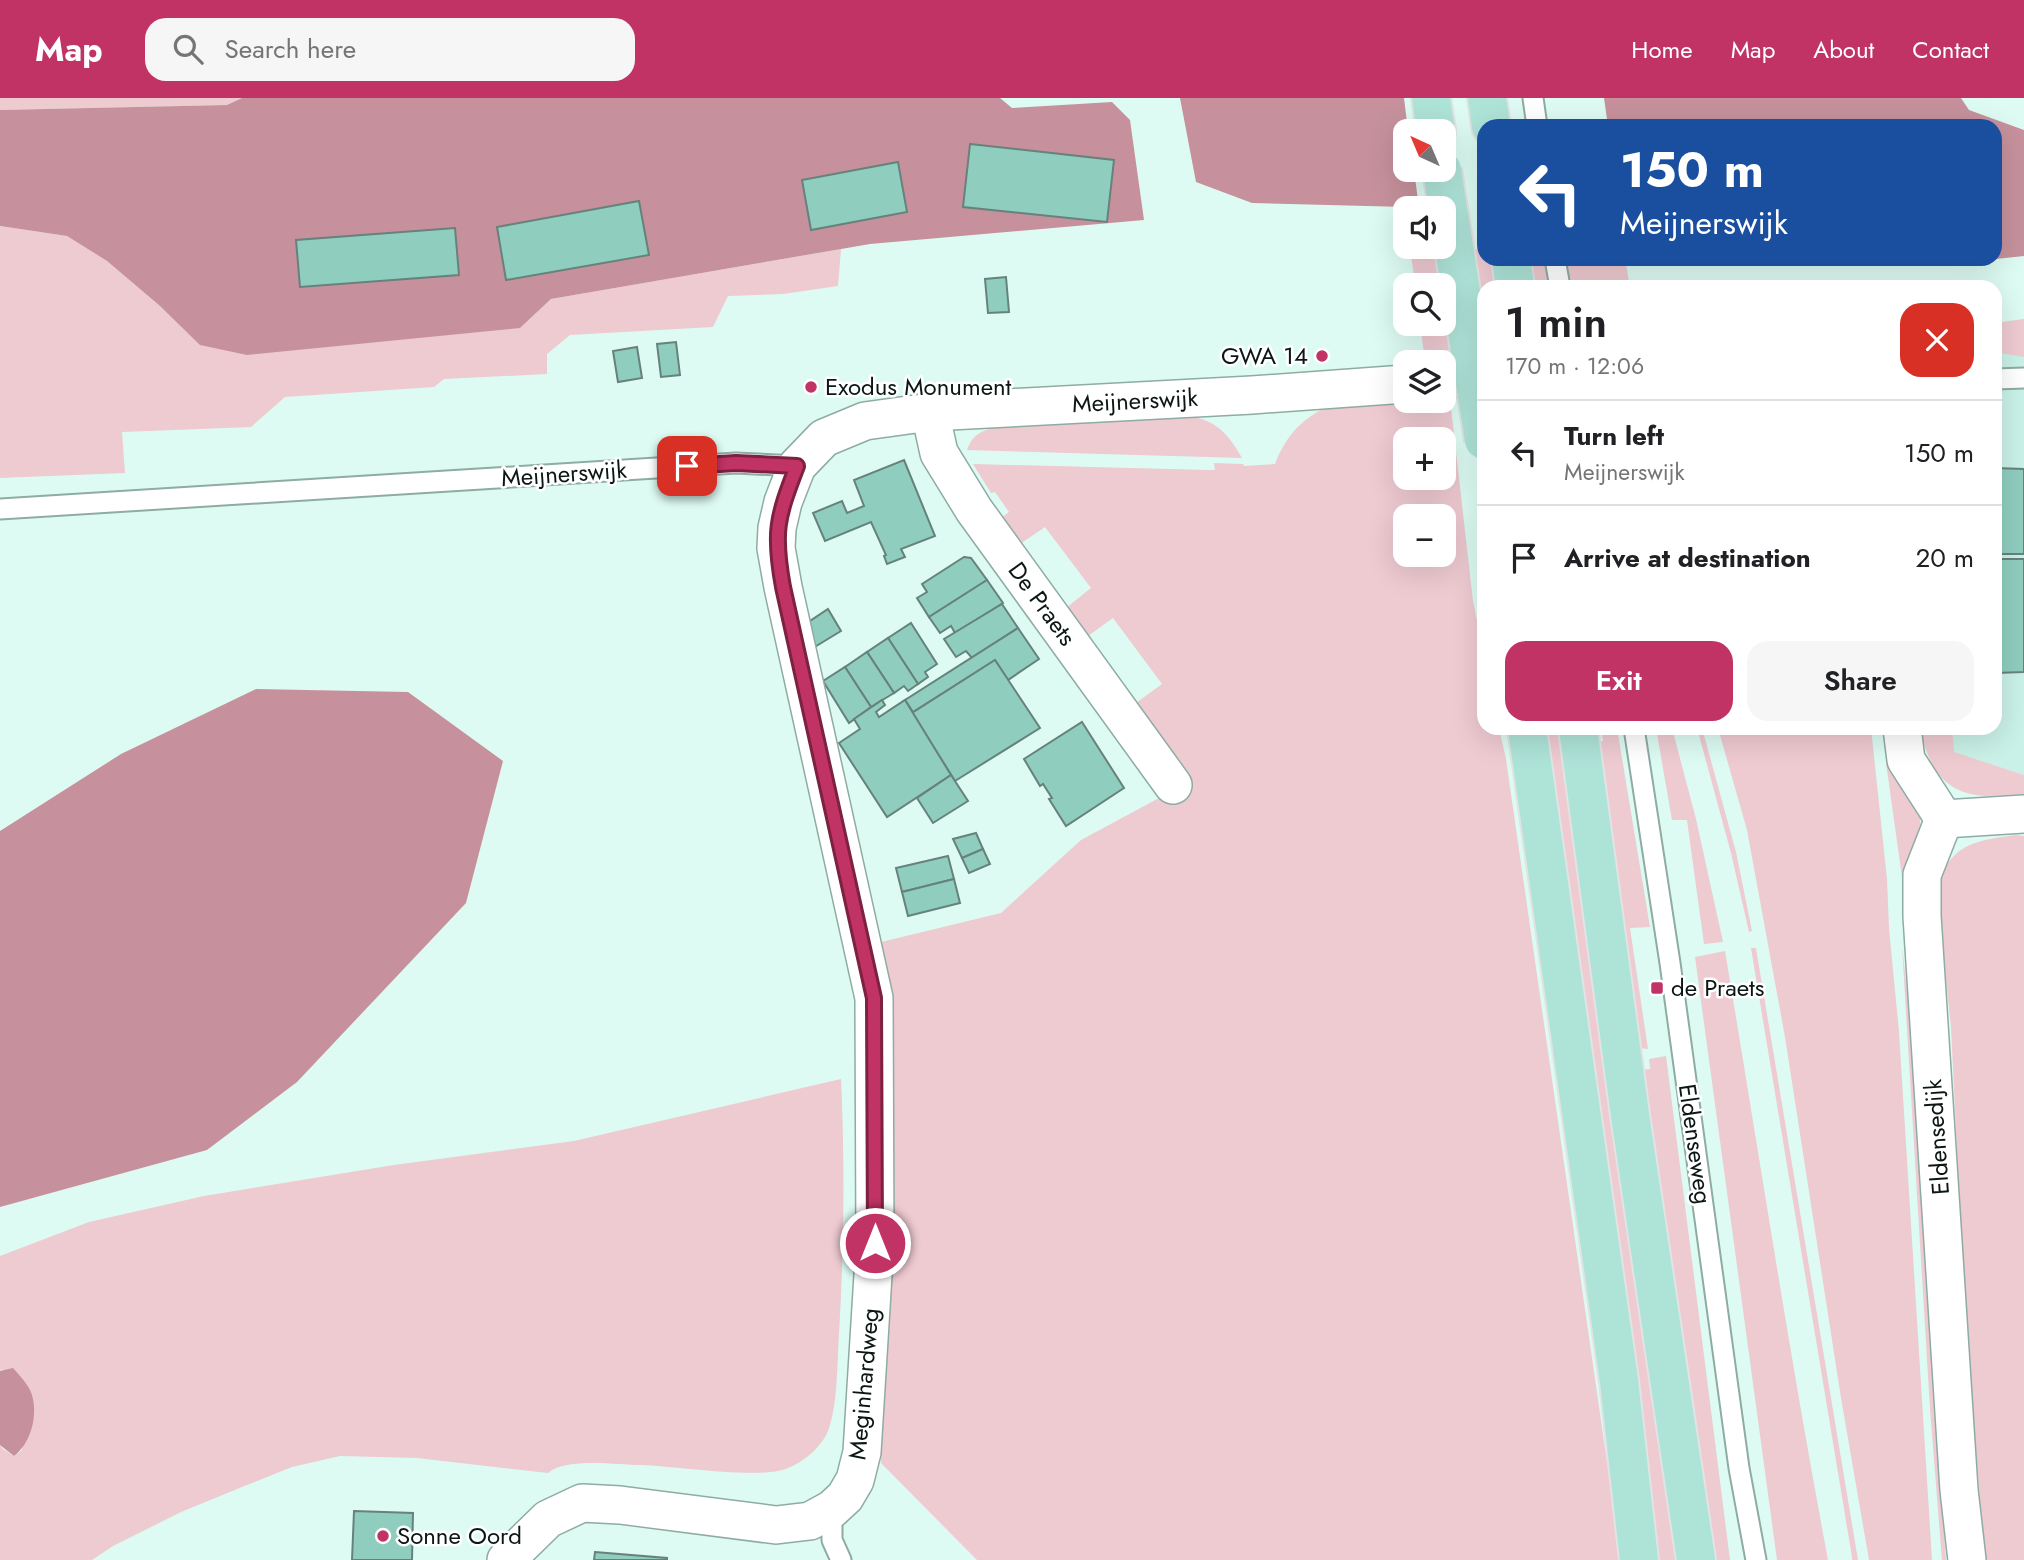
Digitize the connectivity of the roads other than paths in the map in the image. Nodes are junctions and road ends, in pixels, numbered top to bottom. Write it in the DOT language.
graph roads {
  1 [pos="1432,98"];
  2 [pos="1487,98"];
  3 [pos="1533,98"];
  4 [pos="1435,119"];
  5 [pos="1490,119"];
  6 [pos="1536,119"];
  7 [pos="1444,182"];
  8 [pos="1477,376"];
  9 [pos="1456,378"];
  10 [pos="2024,378"];
  11 [pos="2002,379"];
  12 [pos="1393,385"];
  13 [pos="1477,395"];
  14 [pos="930,412"];
  15 [pos="797,466"];
  16 [pos="0,509"];
  17 [pos="1528,735"];
  18 [pos="1579,735"];
  19 [pos="1635,735"];
  20 [pos="1903,735"];
  21 [pos="1173,785"];
  22 [pos="2024,814"];
  23 [pos="1944,818"];
  24 [pos="832,1509"];
  25 [pos="506,1560"];
  26 [pos="841,1560"];
  27 [pos="1639,1560"];
  28 [pos="1696,1560"];
  29 [pos="1756,1560"];
  30 [pos="1967,1560"];
  1 -- 4 [label="main road"];
  2 -- 5 [label="main road"];
  3 -- 6 [label="lane"];
  7 -- 13 [label="main road, bridge"];
  8 -- 9 [label="street"];
  10 -- 11 [label="lane"];
  12 -- 14 [label="street, Meijnerswijk"];
  14 -- 15 [label="street, Meijnerswijk"];
  14 -- 21 [label="street, De Praets"];
  15 -- 16 [label="lane, Meijnerswijk"];
  15 -- 24 [label="street, Meginhardweg"];
  17 -- 27 [label="main road"];
  18 -- 28 [label="main road"];
  19 -- 29 [label="lane, Eldenseweg"];
  20 -- 23 [label="street"];
  22 -- 23 [label="street"];
  23 -- 30 [label="street, Eldensedijk"];
  24 -- 25 [label="street, Meginhardweg"];
  24 -- 26 [label="lane"];
}
